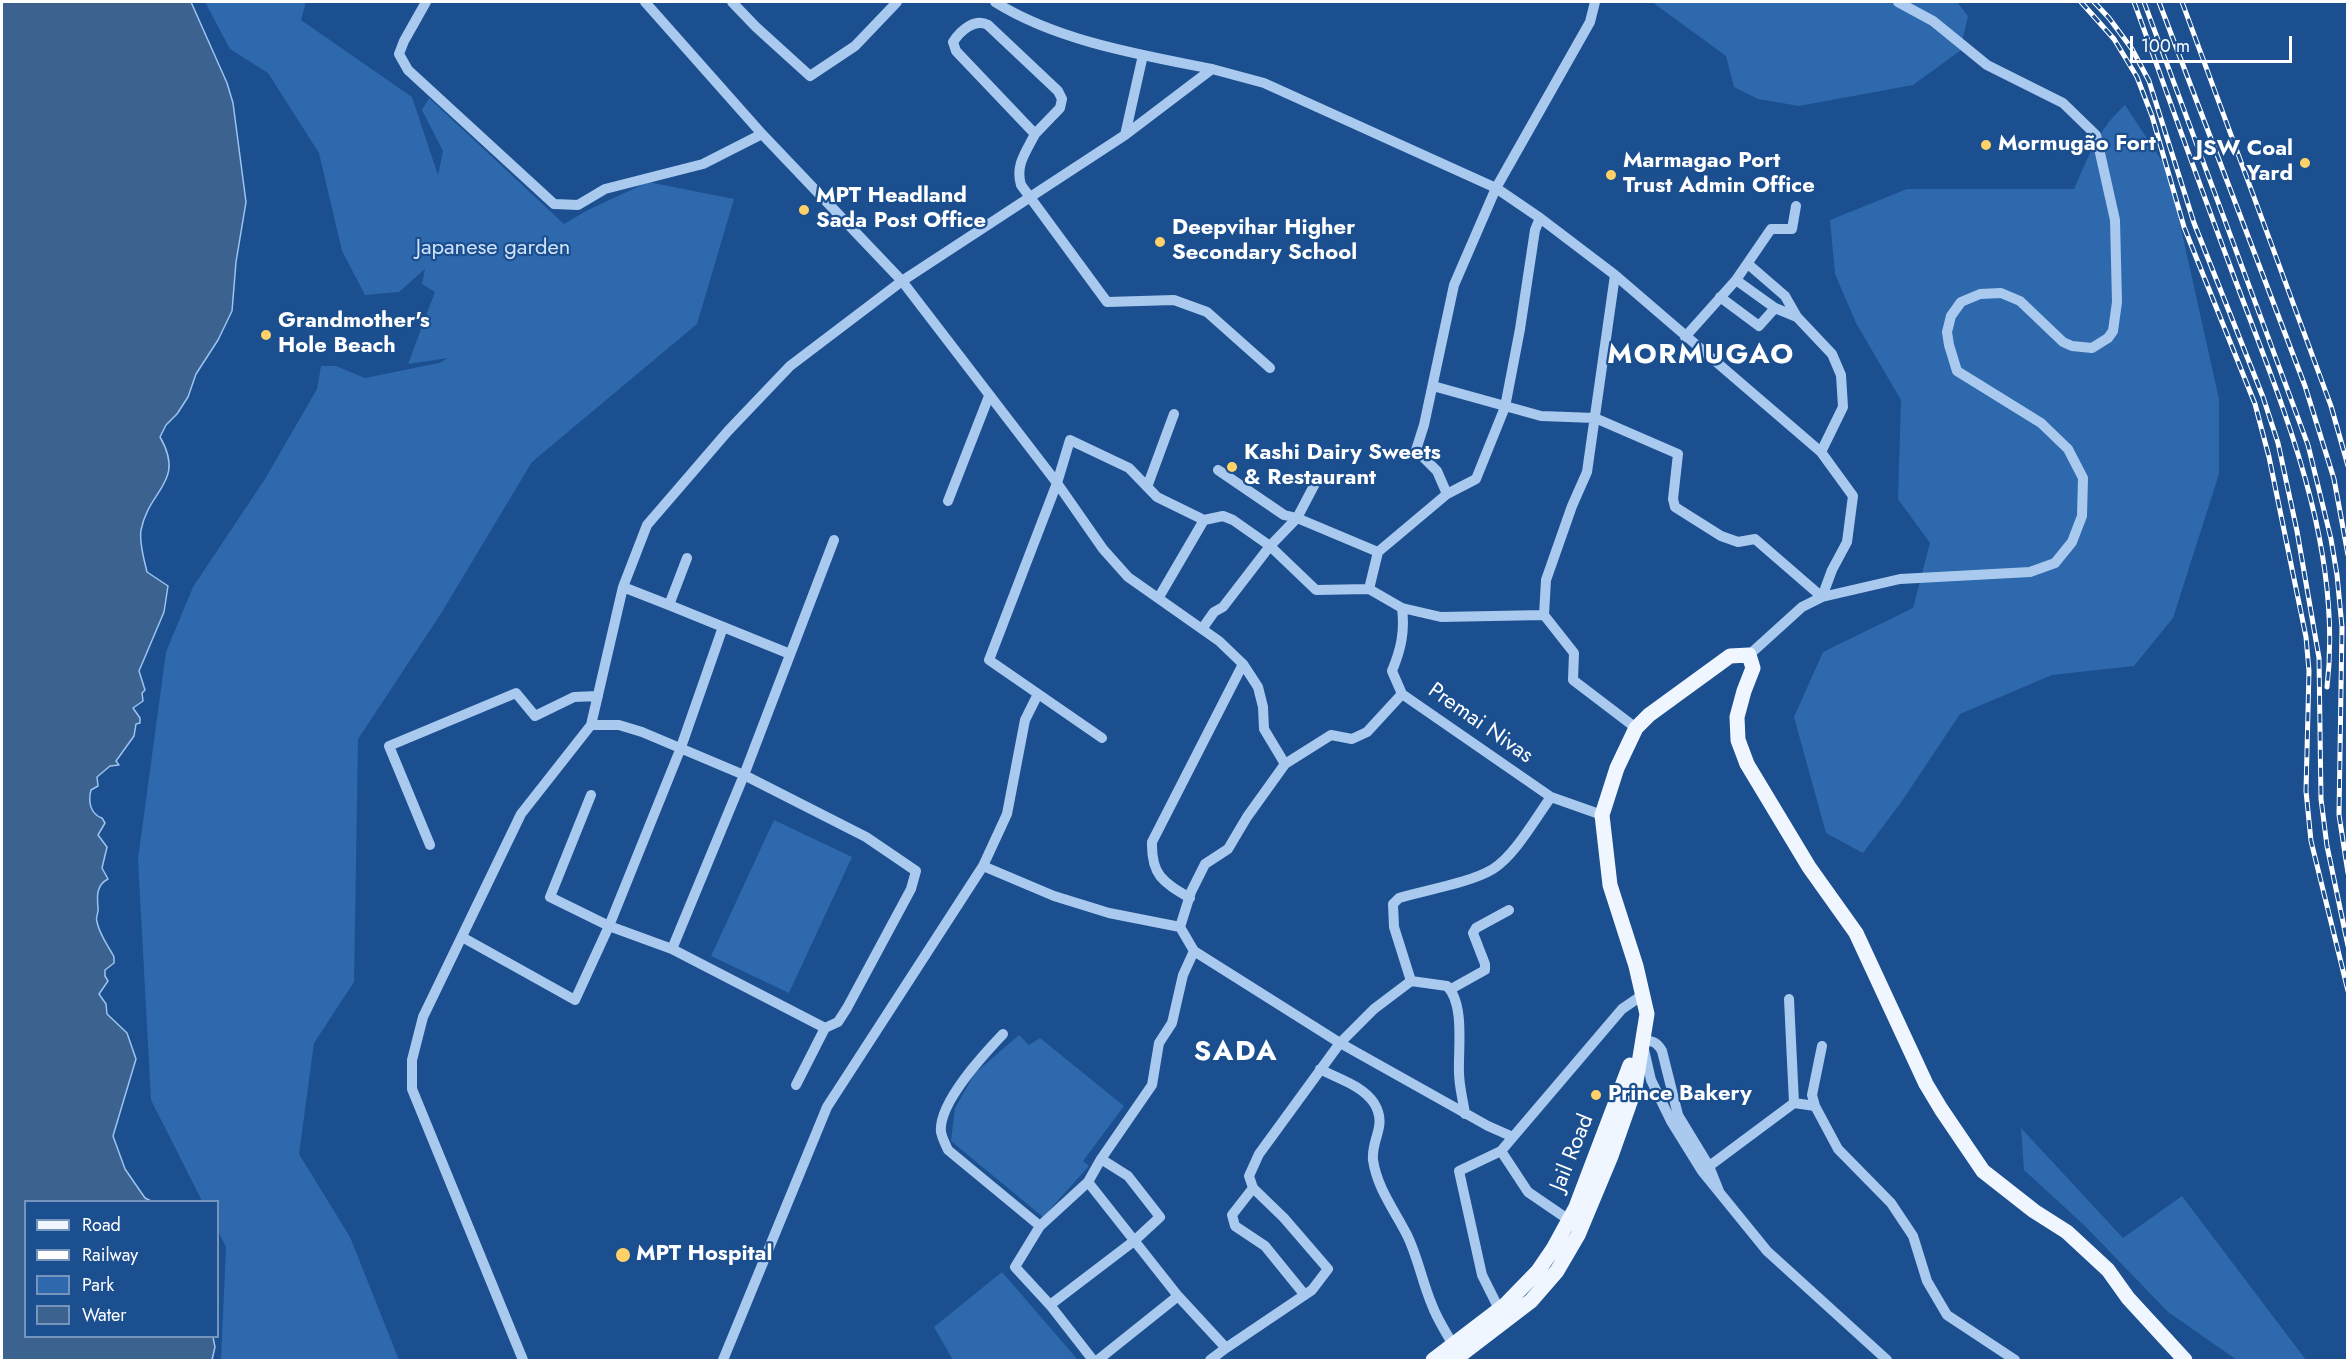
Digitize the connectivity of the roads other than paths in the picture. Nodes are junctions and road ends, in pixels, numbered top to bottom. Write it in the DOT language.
graph roads {
  1 [pos="426,2"];
  2 [pos="645,2"];
  3 [pos="732,2"];
  4 [pos="897,2"];
  5 [pos="995,2"];
  6 [pos="1595,2"];
  7 [pos="1898,2"];
  8 [pos="1143,55"];
  9 [pos="1212,69"];
  10 [pos="762,134"];
  11 [pos="1035,134"];
  12 [pos="1125,135"];
  13 [pos="1496,188"];
  14 [pos="1029,198"];
  15 [pos="1796,206"];
  16 [pos="1540,218"];
  17 [pos="1748,264"];
  18 [pos="1615,275"];
  19 [pos="1736,280"];
  20 [pos="902,281"];
  21 [pos="1720,297"];
  22 [pos="1775,308"];
  23 [pos="1797,317"];
  24 [pos="1685,336"];
  25 [pos="1270,368"];
  26 [pos="1433,386"];
  27 [pos="989,396"];
  28 [pos="1505,407"];
  29 [pos="1174,414"];
  30 [pos="1595,418"];
  31 [pos="1821,452"];
  32 [pos="1218,470"];
  33 [pos="1318,478"];
  34 [pos="1057,483"];
  35 [pos="1147,487"];
  36 [pos="1447,494"];
  37 [pos="948,501"];
  38 [pos="1297,518"];
  39 [pos="1204,520"];
  40 [pos="834,540"];
  41 [pos="1270,546"];
  42 [pos="1378,552"];
  43 [pos="687,558"];
  44 [pos="624,588"];
  45 [pos="1369,589"];
  46 [pos="1159,597"];
  47 [pos="1822,597"];
  48 [pos="669,604"];
  49 [pos="1402,608"];
  50 [pos="1544,615"];
  51 [pos="723,627"];
  52 [pos="1202,629"];
  53 [pos="790,654"];
  54 [pos="1749,655"];
  55 [pos="1243,664"];
  56 [pos="1038,694"];
  57 [pos="1402,694"];
  58 [pos="598,696"];
  59 [pos="591,725"];
  60 [pos="1635,728"];
  61 [pos="1102,738"];
  62 [pos="680,750"];
  63 [pos="1285,764"];
  64 [pos="744,775"];
  65 [pos="591,795"];
  66 [pos="1551,797"];
  67 [pos="1602,815"];
  68 [pos="430,844"];
  69 [pos="983,866"];
  70 [pos="1190,898"];
  71 [pos="1509,910"];
  72 [pos="609,926"];
  73 [pos="1180,927"];
  74 [pos="462,937"];
  75 [pos="672,949"];
  76 [pos="1194,951"];
  77 [pos="1411,981"];
  78 [pos="1451,989"];
  79 [pos="1644,994"];
  80 [pos="1789,999"];
  81 [pos="825,1028"];
  82 [pos="1003,1034"];
  83 [pos="1642,1041"];
  84 [pos="1340,1043"];
  85 [pos="1822,1046"];
  86 [pos="1320,1070"];
  87 [pos="796,1084"];
  88 [pos="1794,1103"];
  89 [pos="1815,1106"];
  90 [pos="1465,1114"];
  91 [pos="1514,1137"];
  92 [pos="1501,1151"];
  93 [pos="1101,1159"];
  94 [pos="1706,1169"];
  95 [pos="1088,1182"];
  96 [pos="1253,1188"];
  97 [pos="1569,1220"];
  98 [pos="1040,1226"];
  99 [pos="1134,1241"];
  100 [pos="1304,1294"];
  101 [pos="1178,1296"];
  102 [pos="1050,1305"];
  103 [pos="1500,1309"];
  104 [pos="1226,1348"];
  105 [pos="1455,1356"];
  106 [pos="523,1360"];
  107 [pos="723,1360"];
  108 [pos="1095,1360"];
  109 [pos="1210,1360"];
  110 [pos="1433,1360"];
  111 [pos="1887,1360"];
  112 [pos="2014,1360"];
  113 [pos="2185,1360"];
  1 -- 10 [label="street"];
  2 -- 10 [label="street"];
  3 -- 4 [label="street"];
  5 -- 8 [label="street"];
  6 -- 13 [label="street"];
  7 -- 47 [label="street"];
  8 -- 9 [label="street"];
  8 -- 12 [label="street"];
  9 -- 12 [label="street"];
  9 -- 13 [label="street"];
  10 -- 20 [label="street"];
  11 -- 11 [label="street"];
  11 -- 14 [label="street"];
  12 -- 14 [label="street"];
  13 -- 16 [label="street"];
  13 -- 26 [label="street"];
  14 -- 20 [label="street"];
  14 -- 25 [label="street"];
  15 -- 17 [label="street"];
  16 -- 18 [label="street"];
  16 -- 28 [label="street"];
  17 -- 19 [label="street"];
  17 -- 23 [label="street"];
  18 -- 24 [label="street"];
  18 -- 30 [label="street"];
  19 -- 21 [label="street"];
  19 -- 22 [label="street"];
  20 -- 27 [label="street"];
  20 -- 44 [label="street"];
  21 -- 22 [label="street"];
  21 -- 24 [label="street"];
  22 -- 23 [label="street"];
  23 -- 31 [label="street"];
  24 -- 31 [label="street"];
  26 -- 28 [label="street"];
  26 -- 36 [label="street"];
  27 -- 34 [label="street"];
  27 -- 37 [label="street"];
  28 -- 30 [label="street"];
  28 -- 36 [label="street"];
  29 -- 35 [label="street"];
  30 -- 47 [label="street"];
  30 -- 50 [label="street"];
  31 -- 47 [label="street"];
  32 -- 38 [label="street"];
  33 -- 38 [label="street"];
  34 -- 35 [label="street"];
  34 -- 46 [label="street"];
  34 -- 56 [label="street"];
  35 -- 39 [label="street"];
  36 -- 42 [label="street"];
  38 -- 41 [label="street"];
  38 -- 42 [label="street"];
  39 -- 41 [label="street"];
  39 -- 46 [label="street"];
  40 -- 53 [label="street"];
  41 -- 45 [label="street"];
  41 -- 52 [label="street"];
  42 -- 45 [label="street"];
  43 -- 48 [label="street"];
  44 -- 48 [label="street"];
  44 -- 58 [label="street"];
  45 -- 49 [label="street"];
  46 -- 52 [label="street"];
  47 -- 54 [label="street"];
  48 -- 51 [label="street"];
  49 -- 50 [label="street"];
  49 -- 57 [label="street"];
  50 -- 60 [label="street"];
  51 -- 53 [label="street"];
  51 -- 62 [label="street"];
  52 -- 55 [label="street"];
  53 -- 64 [label="street"];
  54 -- 60 [label="main road"];
  54 -- 113 [label="main road"];
  55 -- 63 [label="street"];
  55 -- 70 [label="street"];
  56 -- 61 [label="street"];
  56 -- 69 [label="street"];
  57 -- 63 [label="street, Premai Nivas"];
  57 -- 66 [label="street, Premai Nivas"];
  58 -- 59 [label="street"];
  58 -- 68 [label="street"];
  59 -- 62 [label="street"];
  59 -- 74 [label="street"];
  60 -- 67 [label="main road"];
  62 -- 64 [label="street"];
  62 -- 72 [label="street"];
  63 -- 70 [label="street"];
  64 -- 75 [label="street"];
  64 -- 81 [label="street"];
  65 -- 72 [label="street"];
  66 -- 67 [label="street, Premai Nivas"];
  66 -- 77 [label="street"];
  67 -- 79 [label="main road"];
  69 -- 73 [label="street"];
  69 -- 107 [label="street"];
  70 -- 73 [label="street"];
  71 -- 78 [label="street"];
  72 -- 74 [label="street"];
  72 -- 75 [label="street"];
  73 -- 76 [label="street"];
  74 -- 106 [label="street"];
  75 -- 81 [label="street"];
  76 -- 84 [label="street"];
  76 -- 93 [label="street"];
  77 -- 78 [label="street"];
  77 -- 84 [label="street"];
  78 -- 90 [label="street"];
  79 -- 83 [label="main road"];
  79 -- 91 [label="street"];
  80 -- 88 [label="street"];
  81 -- 87 [label="street"];
  82 -- 98 [label="street"];
  83 -- 94 [label="street"];
  83 -- 94 [label="street"];
  83 -- 97 [label="main road, Jail Road"];
  83 -- 105 [label="main road, Jail Road"];
  84 -- 86 [label="street"];
  84 -- 90 [label="street"];
  85 -- 89 [label="street"];
  86 -- 96 [label="street"];
  86 -- 105 [label="street"];
  88 -- 89 [label="street"];
  88 -- 94 [label="street"];
  89 -- 112 [label="street"];
  90 -- 91 [label="street"];
  91 -- 92 [label="street"];
  92 -- 97 [label="street"];
  92 -- 103 [label="street"];
  93 -- 95 [label="street"];
  93 -- 99 [label="street"];
  94 -- 111 [label="street"];
  95 -- 98 [label="street"];
  95 -- 99 [label="street"];
  96 -- 100 [label="street"];
  96 -- 100 [label="street"];
  97 -- 103 [label="main road, Jail Road"];
  98 -- 102 [label="street"];
  99 -- 101 [label="street"];
  99 -- 102 [label="street"];
  100 -- 104 [label="street"];
  101 -- 104 [label="street"];
  101 -- 108 [label="street"];
  102 -- 108 [label="street"];
  103 -- 105 [label="main road, Jail Road"];
  104 -- 109 [label="street"];
  105 -- 110 [label="main road, Jail Road"];
}
